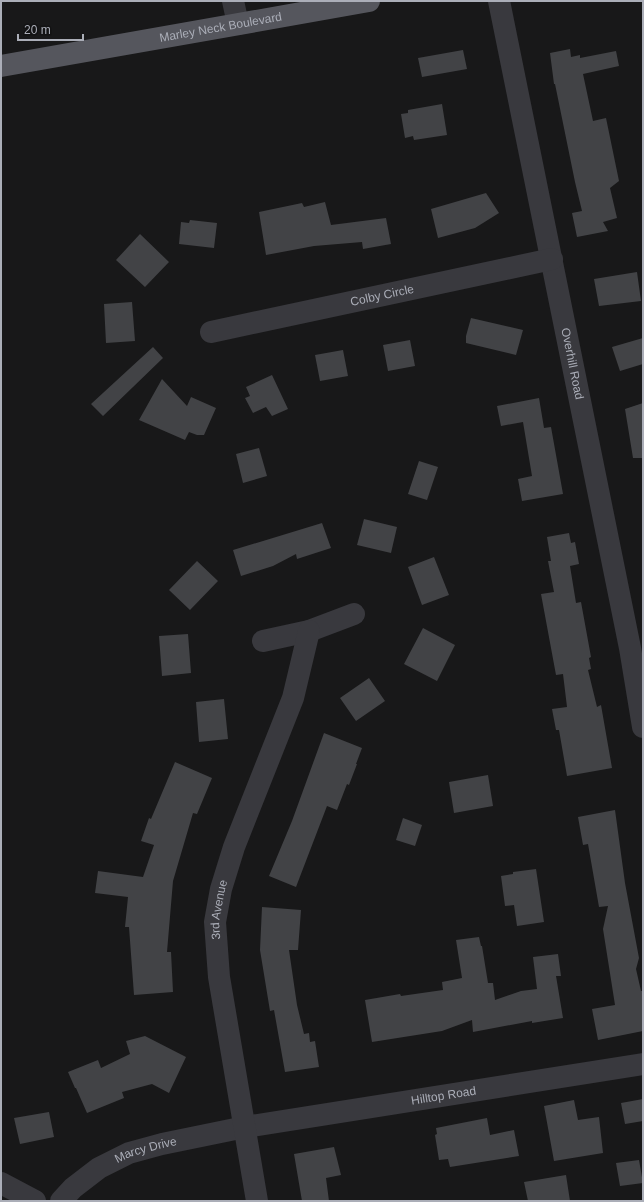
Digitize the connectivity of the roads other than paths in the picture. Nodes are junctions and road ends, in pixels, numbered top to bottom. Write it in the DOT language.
graph roads {
  1 [pos="233,1"];
  2 [pos="369,1"];
  3 [pos="499,1"];
  4 [pos="238,24"];
  5 [pos="1,66"];
  6 [pos="552,259"];
  7 [pos="211,332"];
  8 [pos="354,614"];
  9 [pos="309,631"];
  10 [pos="263,641"];
  11 [pos="643,727"];
  12 [pos="643,1064"];
  13 [pos="245,1127"];
  14 [pos="1,1183"];
  15 [pos="35,1201"];
  16 [pos="61,1201"];
  17 [pos="257,1201"];
  1 -- 4 [label="street"];
  2 -- 4 [label="main road, Marley Neck Boulevard"];
  3 -- 6 [label="street, Overhill Road"];
  4 -- 5 [label="main road, Marley Neck Boulevard"];
  6 -- 7 [label="street, Colby Circle"];
  6 -- 11 [label="street, Overhill Road"];
  8 -- 9 [label="street"];
  9 -- 10 [label="street"];
  9 -- 13 [label="street, 3rd Avenue"];
  12 -- 13 [label="street, Hilltop Road"];
  13 -- 16 [label="street, Marcy Drive"];
  13 -- 17 [label="street, 3rd Avenue"];
  14 -- 15 [label="street"];
}
